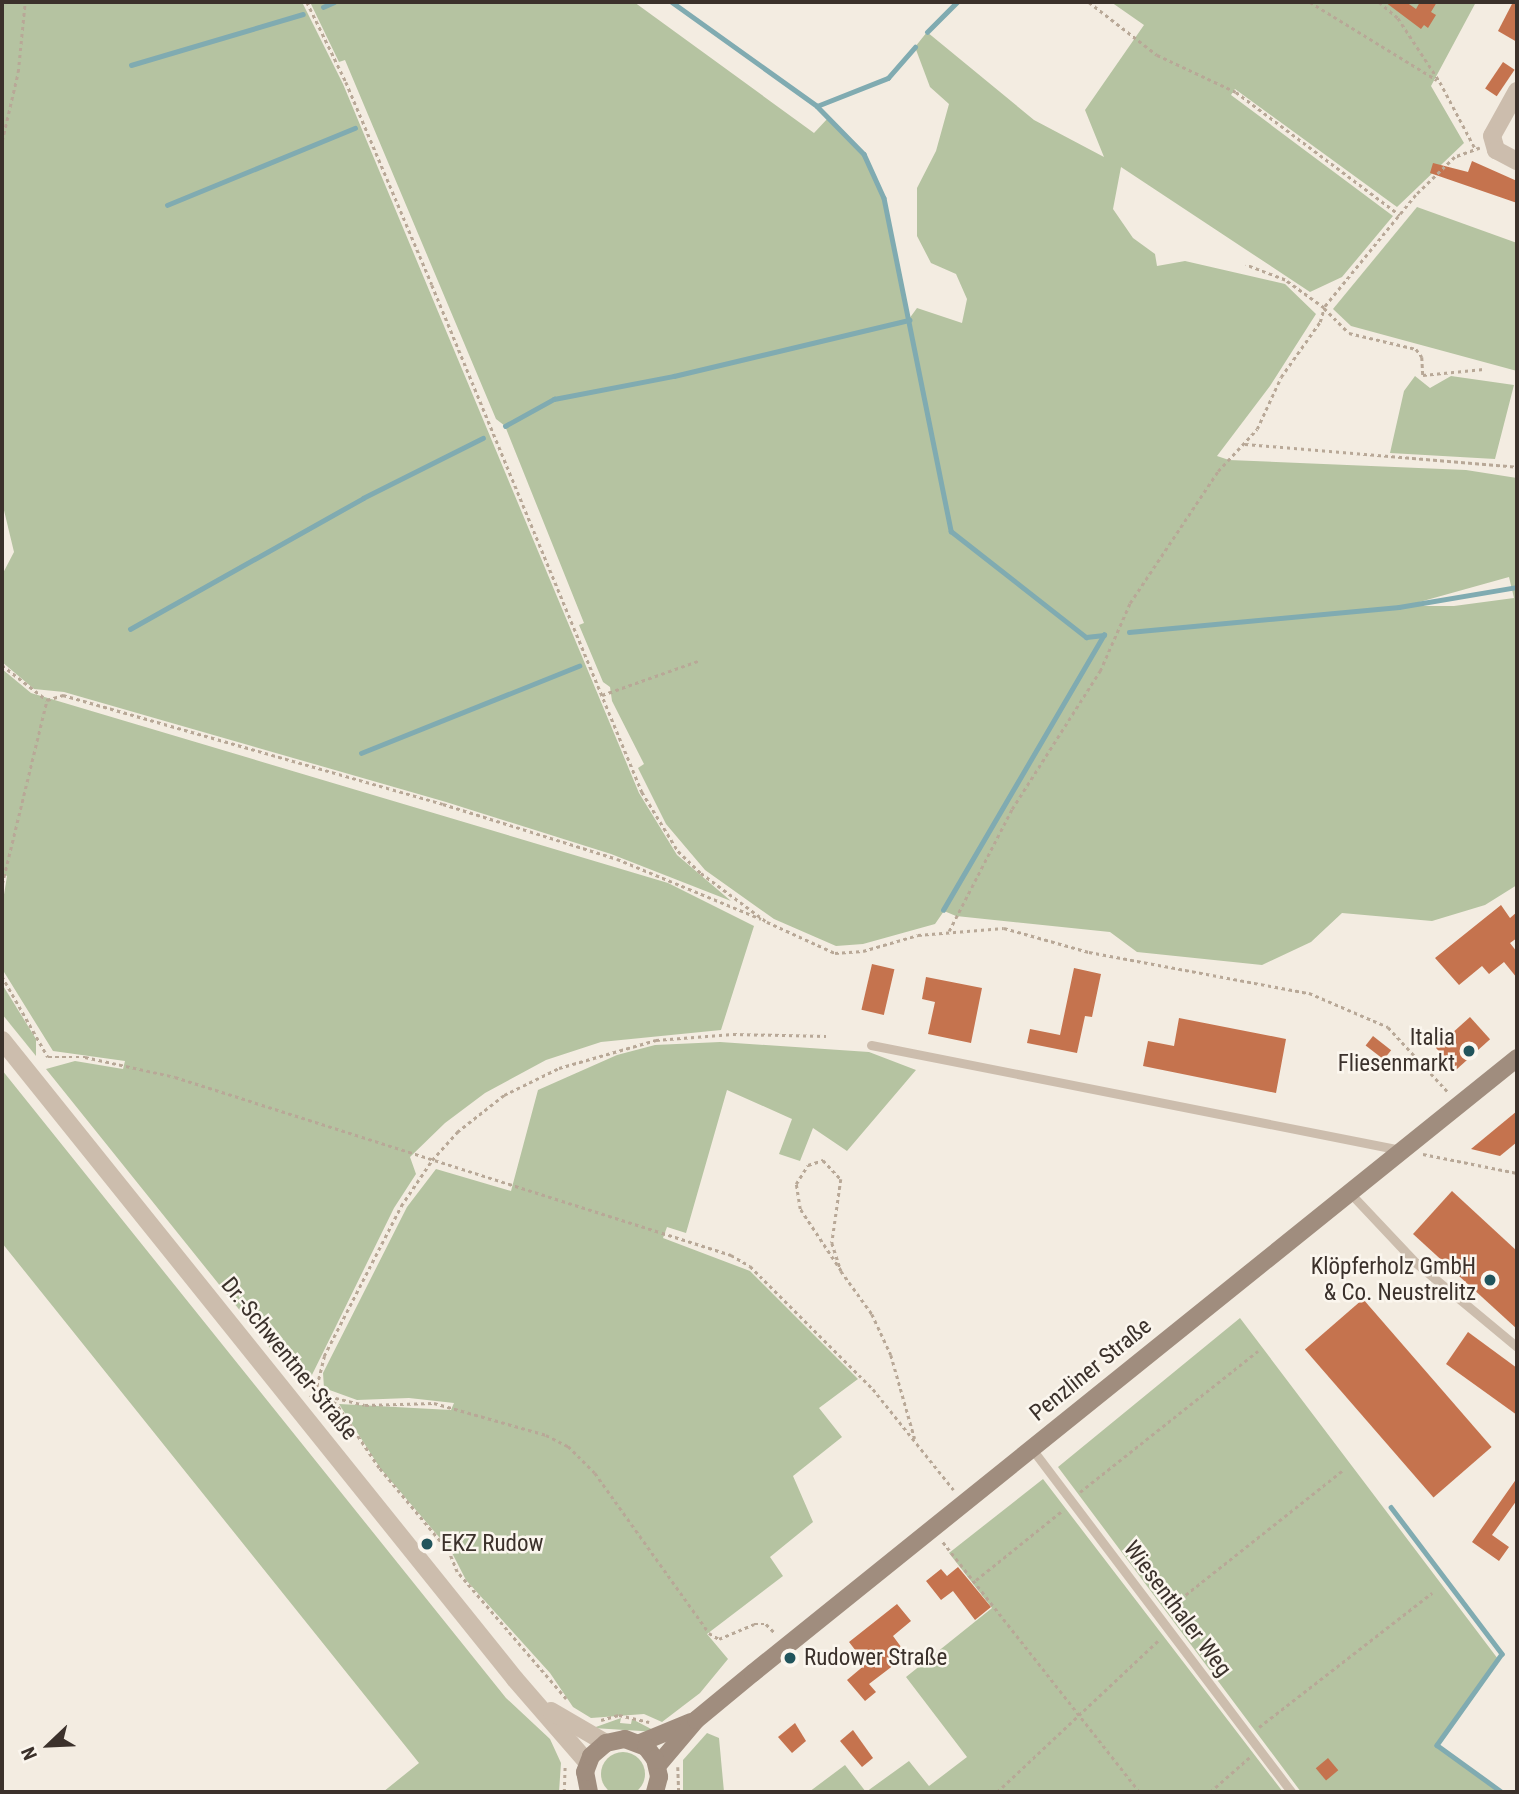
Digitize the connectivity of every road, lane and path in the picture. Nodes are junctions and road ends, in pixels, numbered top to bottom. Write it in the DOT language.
graph roads {
  1 [pos="25,2"];
  2 [pos="307,2"];
  3 [pos="1089,2"];
  4 [pos="1310,2"];
  5 [pos="1379,2"];
  6 [pos="1440,82"];
  7 [pos="1517,91"];
  8 [pos="2,141"];
  9 [pos="1484,146"];
  10 [pos="1517,161"];
  11 [pos="1400,215"];
  12 [pos="1246,265"];
  13 [pos="1324,308"];
  14 [pos="1484,369"];
  15 [pos="1243,444"];
  16 [pos="1517,467"];
  17 [pos="698,661"];
  18 [pos="2,666"];
  19 [pos="602,695"];
  20 [pos="47,700"];
  21 [pos="2,884"];
  22 [pos="768,922"];
  23 [pos="949,931"];
  24 [pos="2,976"];
  25 [pos="826,1036"];
  26 [pos="2,1040"];
  27 [pos="871,1045"];
  28 [pos="1517,1058"];
  29 [pos="1460,1104"];
  30 [pos="1402,1150"];
  31 [pos="432,1160"];
  32 [pos="1517,1173"];
  33 [pos="1350,1193"];
  34 [pos="841,1271"];
  35 [pos="1517,1347"];
  36 [pos="1258,1351"];
  37 [pos="315,1393"];
  38 [pos="296,1408"];
  39 [pos="916,1442"];
  40 [pos="1032,1449"];
  41 [pos="1342,1471"];
  42 [pos="1072,1501"];
  43 [pos="964,1503"];
  44 [pos="932,1529"];
  45 [pos="975,1580"];
  46 [pos="1432,1593"];
  47 [pos="1158,1616"];
  48 [pos="1170,1631"];
  49 [pos="786,1646"];
  50 [pos="541,1705"];
  51 [pos="1079,1715"];
  52 [pos="696,1720"];
  53 [pos="575,1724"];
  54 [pos="1248,1735"];
  55 [pos="606,1742"];
  56 [pos="640,1743"];
  57 [pos="1259,1749"];
  58 [pos="587,1762"];
  59 [pos="678,1762"];
  60 [pos="658,1765"];
  61 [pos="585,1790"];
  62 [pos="658,1791"];
  63 [pos="678,1792"];
  64 [pos="997,1792"];
  65 [pos="1140,1792"];
  66 [pos="1210,1792"];
  67 [pos="1291,1792"];
  1 -- 8 [label="path"];
  2 -- 19 [label="path"];
  3 -- 11 [label="path"];
  4 -- 6 [label="path"];
  5 -- 6 [label="path"];
  6 -- 9 [label="path"];
  7 -- 9 [label="street"];
  9 -- 10 [label="street"];
  9 -- 11 [label="path"];
  11 -- 13 [label="path"];
  12 -- 13 [label="path"];
  13 -- 14 [label="path"];
  13 -- 15 [label="path"];
  15 -- 16 [label="path"];
  15 -- 23 [label="path"];
  17 -- 19 [label="path"];
  18 -- 20 [label="path"];
  19 -- 22 [label="path"];
  20 -- 21 [label="path"];
  20 -- 22 [label="path"];
  22 -- 23 [label="path"];
  23 -- 29 [label="path"];
  24 -- 31 [label="path"];
  25 -- 31 [label="path"];
  26 -- 38 [label="street, Dr.-Schwentner-Straße"];
  27 -- 30 [label="lane"];
  28 -- 29 [label="main road, Penzliner Straße"];
  29 -- 30 [label="main road, Penzliner Straße"];
  30 -- 32 [label="path"];
  30 -- 33 [label="main road, Penzliner Straße"];
  31 -- 37 [label="path"];
  31 -- 39 [label="path"];
  33 -- 35 [label="lane"];
  33 -- 40 [label="main road, Penzliner Straße"];
  34 -- 34 [label="path"];
  34 -- 39 [label="path"];
  36 -- 42 [label="path"];
  37 -- 38 [label="path"];
  37 -- 49 [label="path"];
  37 -- 53 [label="path"];
  38 -- 50 [label="street, Dr.-Schwentner-Straße"];
  39 -- 43 [label="path"];
  40 -- 42 [label="lane, Wiesenthaler Weg"];
  40 -- 43 [label="main road, Penzliner Straße"];
  41 -- 47 [label="path"];
  42 -- 45 [label="path"];
  42 -- 47 [label="lane, Wiesenthaler Weg"];
  43 -- 44 [label="main road, Penzliner Straße"];
  44 -- 45 [label="path"];
  44 -- 49 [label="main road, Penzliner Straße"];
  45 -- 51 [label="path"];
  46 -- 54 [label="path"];
  47 -- 48 [label="lane, Wiesenthaler Weg"];
  48 -- 51 [label="path"];
  48 -- 54 [label="lane, Wiesenthaler Weg"];
  49 -- 52 [label="main road, Penzliner Straße"];
  50 -- 53 [label="street, Dr.-Schwentner-Straße"];
  50 -- 58 [label="street, Dr.-Schwentner-Straße"];
  51 -- 64 [label="path"];
  51 -- 65 [label="path"];
  52 -- 56 [label="main road, Penzliner Straße"];
  52 -- 60 [label="main road, Penzliner Straße"];
  53 -- 55 [label="street, Dr.-Schwentner-Straße"];
  54 -- 57 [label="lane, Wiesenthaler Weg"];
  55 -- 56 [label="main road"];
  55 -- 58 [label="main road"];
  56 -- 60 [label="main road"];
  57 -- 66 [label="path"];
  57 -- 67 [label="lane, Wiesenthaler Weg"];
  58 -- 61 [label="main road"];
  59 -- 63 [label="path"];
  60 -- 62 [label="main road"];
}
